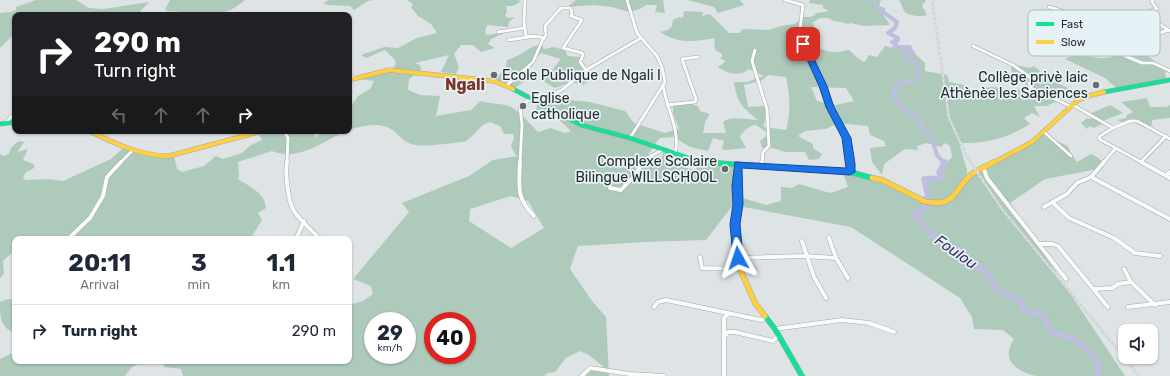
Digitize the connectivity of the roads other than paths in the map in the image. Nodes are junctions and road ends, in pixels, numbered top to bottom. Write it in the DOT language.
graph roads {
  1 [pos="525,0"];
  2 [pos="627,0"];
  3 [pos="784,0"];
  4 [pos="1153,0"];
  5 [pos="1049,7"];
  6 [pos="1058,10"];
  7 [pos="1154,10"];
  8 [pos="1160,25"];
  9 [pos="524,28"];
  10 [pos="1169,30"];
  11 [pos="498,32"];
  12 [pos="529,37"];
  13 [pos="640,38"];
  14 [pos="543,39"];
  15 [pos="508,40"];
  16 [pos="973,46"];
  17 [pos="755,50"];
  18 [pos="1125,56"];
  19 [pos="698,57"];
  20 [pos="586,70"];
  21 [pos="1170,71"];
  22 [pos="352,79"];
  23 [pos="1170,80"];
  24 [pos="663,85"];
  25 [pos="506,86"];
  26 [pos="532,100"];
  27 [pos="538,103"];
  28 [pos="667,105"];
  29 [pos="1072,106"];
  30 [pos="12,116"];
  31 [pos="12,122"];
  32 [pos="2,124"];
  33 [pos="1113,128"];
  34 [pos="1044,132"];
  35 [pos="95,134"];
  36 [pos="254,134"];
  37 [pos="286,134"];
  38 [pos="1166,136"];
  39 [pos="630,138"];
  40 [pos="1170,139"];
  41 [pos="1115,149"];
  42 [pos="662,150"];
  43 [pos="132,151"];
  44 [pos="675,154"];
  45 [pos="1071,156"];
  46 [pos="1141,162"];
  47 [pos="738,164"];
  48 [pos="762,166"];
  49 [pos="983,167"];
  50 [pos="850,172"];
  51 [pos="1170,172"];
  52 [pos="1166,176"];
  53 [pos="1091,177"];
  54 [pos="1170,178"];
  55 [pos="610,188"];
  56 [pos="1053,202"];
  57 [pos="1044,207"];
  58 [pos="534,216"];
  59 [pos="1170,219"];
  60 [pos="304,221"];
  61 [pos="71,236"];
  62 [pos="297,236"];
  63 [pos="317,236"];
  64 [pos="829,238"];
  65 [pos="802,241"];
  66 [pos="1039,244"];
  67 [pos="806,256"];
  68 [pos="1160,256"];
  69 [pos="700,257"];
  70 [pos="738,258"];
  71 [pos="836,258"];
  72 [pos="740,269"];
  73 [pos="1124,270"];
  74 [pos="848,278"];
  75 [pos="1066,279"];
  76 [pos="1131,282"];
  77 [pos="1094,289"];
  78 [pos="826,298"];
  79 [pos="1170,302"];
  80 [pos="1155,305"];
  81 [pos="654,307"];
  82 [pos="1108,307"];
  83 [pos="1128,307"];
  84 [pos="728,314"];
  85 [pos="766,318"];
  86 [pos="775,329"];
  87 [pos="894,332"];
  88 [pos="725,336"];
  89 [pos="778,336"];
  90 [pos="582,376"];
  91 [pos="664,376"];
  92 [pos="724,376"];
  93 [pos="802,376"];
  1 -- 9 [label="street"];
  2 -- 13 [label="street"];
  3 -- 50 [label="street"];
  4 -- 7 [label="street"];
  5 -- 6 [label="street"];
  8 -- 10 [label="street"];
  9 -- 11 [label="street"];
  9 -- 12 [label="street"];
  12 -- 14 [label="street"];
  12 -- 15 [label="street"];
  13 -- 20 [label="street"];
  13 -- 24 [label="street"];
  14 -- 20 [label="street"];
  14 -- 25 [label="street"];
  16 -- 29 [label="street"];
  17 -- 48 [label="street"];
  18 -- 21 [label="street"];
  19 -- 28 [label="street"];
  20 -- 27 [label="street"];
  22 -- 25 [label="street"];
  23 -- 29 [label="street"];
  24 -- 28 [label="street"];
  24 -- 39 [label="street"];
  25 -- 26 [label="street"];
  26 -- 27 [label="street"];
  26 -- 58 [label="street"];
  27 -- 39 [label="street"];
  28 -- 44 [label="street"];
  29 -- 33 [label="street"];
  29 -- 34 [label="street"];
  30 -- 32 [label="street"];
  31 -- 32 [label="street"];
  33 -- 38 [label="street"];
  33 -- 41 [label="street"];
  34 -- 45 [label="street"];
  34 -- 49 [label="street"];
  35 -- 43 [label="street"];
  36 -- 43 [label="street"];
  37 -- 60 [label="street"];
  38 -- 40 [label="street"];
  38 -- 46 [label="street"];
  39 -- 42 [label="street"];
  41 -- 46 [label="street"];
  41 -- 53 [label="street"];
  42 -- 44 [label="street"];
  42 -- 55 [label="street"];
  43 -- 61 [label="street"];
  44 -- 47 [label="street"];
  46 -- 52 [label="street"];
  47 -- 48 [label="street"];
  47 -- 70 [label="street"];
  48 -- 50 [label="street"];
  49 -- 50 [label="street"];
  49 -- 66 [label="street"];
  51 -- 52 [label="street"];
  52 -- 54 [label="street"];
  53 -- 56 [label="street"];
  53 -- 59 [label="street"];
  56 -- 57 [label="street"];
  56 -- 68 [label="street"];
  60 -- 62 [label="street"];
  60 -- 63 [label="street"];
  64 -- 71 [label="street"];
  65 -- 67 [label="street"];
  66 -- 75 [label="street"];
  66 -- 77 [label="street"];
  67 -- 70 [label="street"];
  67 -- 71 [label="street"];
  67 -- 78 [label="street"];
  69 -- 72 [label="street"];
  70 -- 72 [label="street"];
  71 -- 74 [label="street"];
  72 -- 85 [label="street"];
  73 -- 76 [label="street"];
  76 -- 77 [label="street"];
  76 -- 80 [label="street"];
  77 -- 82 [label="street"];
  79 -- 80 [label="street"];
  80 -- 83 [label="street"];
  81 -- 84 [label="street"];
  84 -- 85 [label="street"];
  84 -- 88 [label="street"];
  85 -- 86 [label="street"];
  86 -- 87 [label="street"];
  86 -- 89 [label="street"];
  88 -- 89 [label="street"];
  88 -- 92 [label="street"];
  89 -- 93 [label="street"];
  90 -- 91 [label="street"];
}
